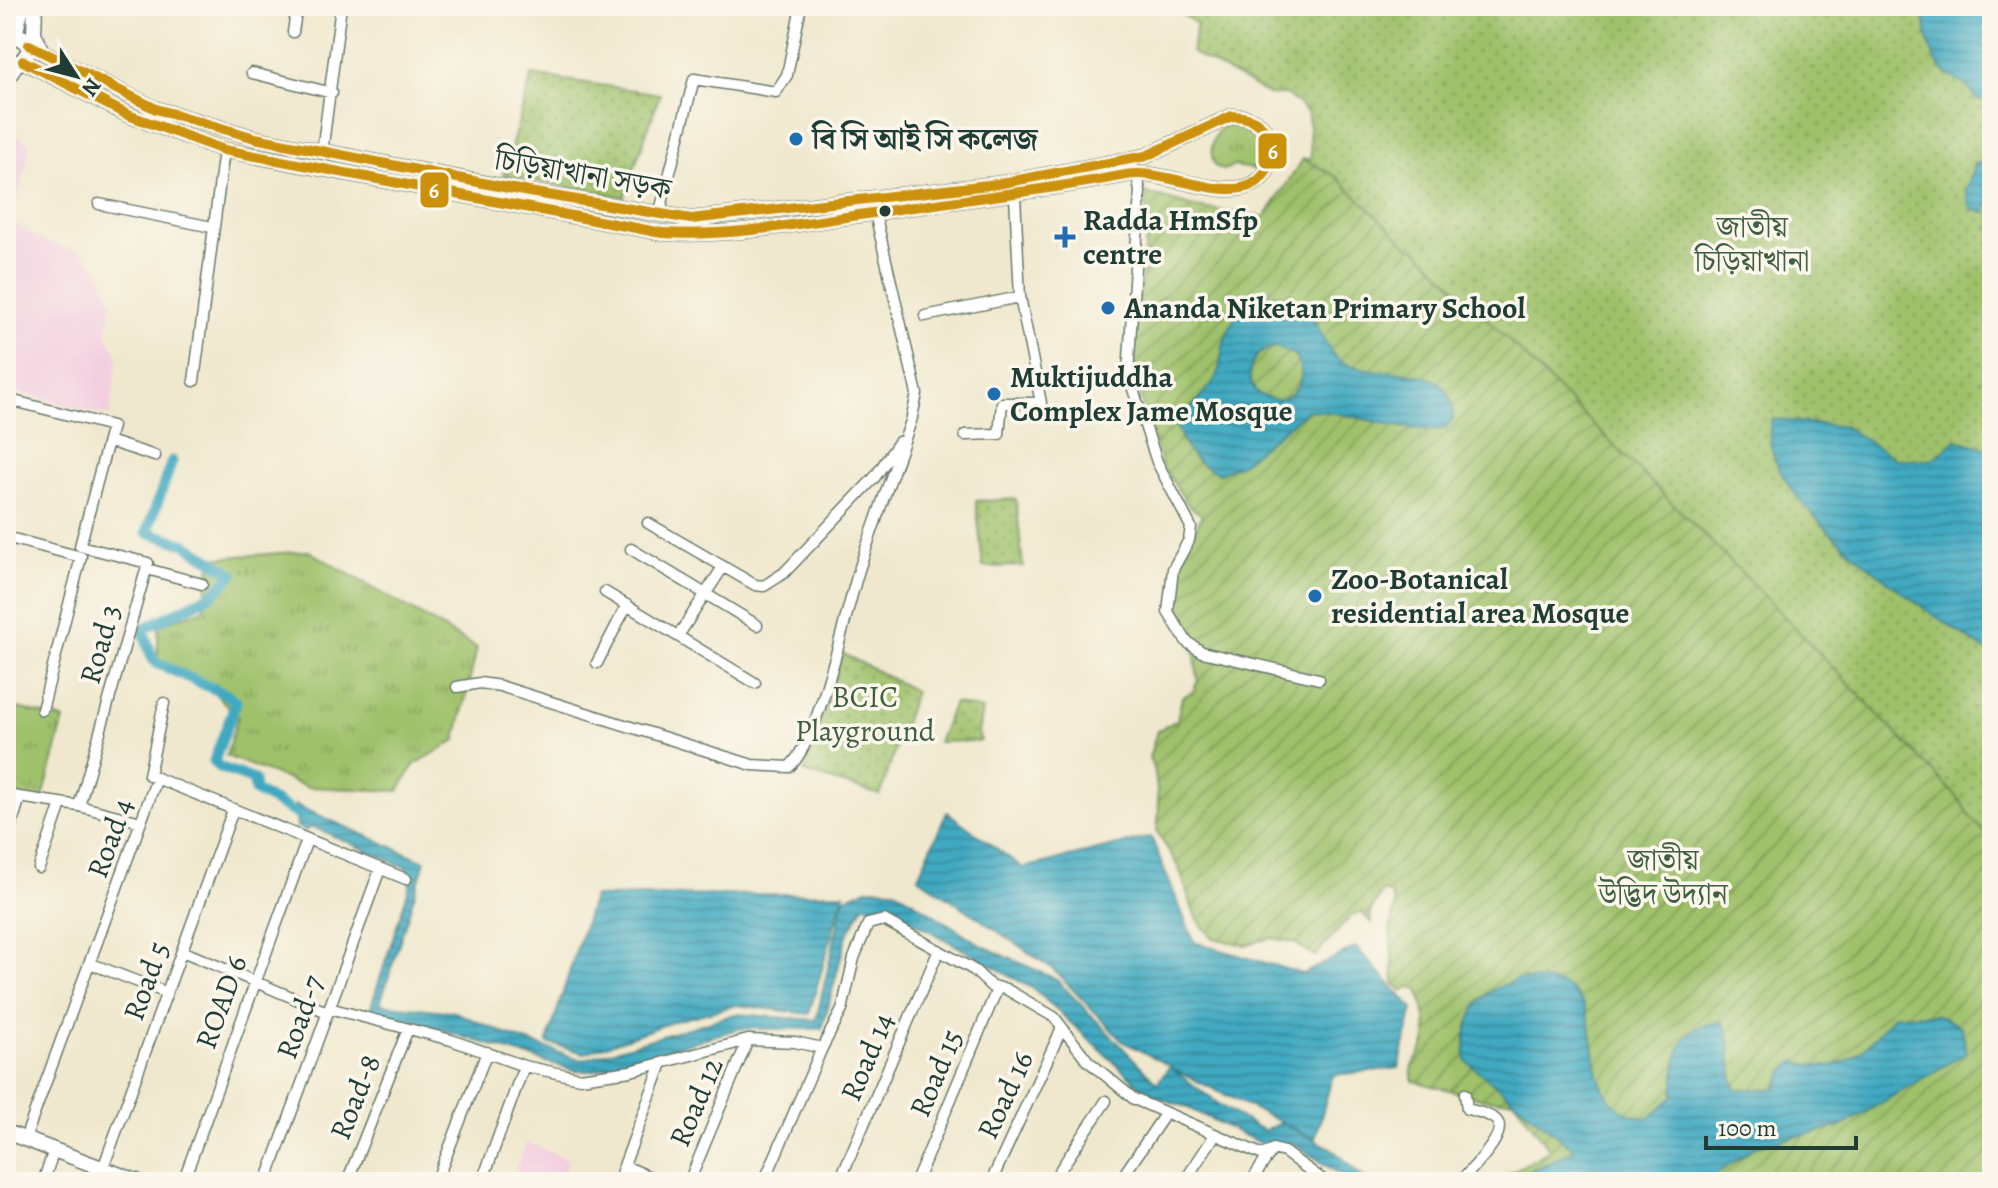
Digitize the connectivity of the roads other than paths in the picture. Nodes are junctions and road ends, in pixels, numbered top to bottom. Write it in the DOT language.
graph roads {
  1 [pos="22,6"];
  2 [pos="35,6"];
  3 [pos="297,6"];
  4 [pos="341,6"];
  5 [pos="801,6"];
  6 [pos="293,32"];
  7 [pos="9,35"];
  8 [pos="29,45"];
  9 [pos="43,53"];
  10 [pos="15,62"];
  11 [pos="252,73"];
  12 [pos="6,82"];
  13 [pos="332,93"];
  14 [pos="219,129"];
  15 [pos="218,148"];
  16 [pos="322,152"];
  17 [pos="1146,156"];
  18 [pos="1142,172"];
  19 [pos="870,196"];
  20 [pos="1015,196"];
  21 [pos="99,204"];
  22 [pos="875,213"];
  23 [pos="659,215"];
  24 [pos="212,227"];
  25 [pos="655,232"];
  26 [pos="1020,297"];
  27 [pos="925,316"];
  28 [pos="194,381"];
  29 [pos="6,399"];
  30 [pos="912,418"];
  31 [pos="965,435"];
  32 [pos="108,441"];
  33 [pos="155,456"];
  34 [pos="648,523"];
  35 [pos="8,538"];
  36 [pos="631,549"];
  37 [pos="6,550"];
  38 [pos="723,567"];
  39 [pos="147,569"];
  40 [pos="202,584"];
  41 [pos="605,592"];
  42 [pos="707,594"];
  43 [pos="627,605"];
  44 [pos="757,625"];
  45 [pos="678,636"];
  46 [pos="597,663"];
  47 [pos="1319,679"];
  48 [pos="755,683"];
  49 [pos="457,687"];
  50 [pos="164,703"];
  51 [pos="42,710"];
  52 [pos="157,778"];
  53 [pos="6,795"];
  54 [pos="20,797"];
  55 [pos="61,804"];
  56 [pos="79,806"];
  57 [pos="233,810"];
  58 [pos="141,822"];
  59 [pos="307,840"];
  60 [pos="6,842"];
  61 [pos="39,868"];
  62 [pos="380,869"];
  63 [pos="406,879"];
  64 [pos="939,950"];
  65 [pos="182,951"];
  66 [pos="89,963"];
  67 [pos="253,981"];
  68 [pos="998,987"];
  69 [pos="167,993"];
  70 [pos="328,1010"];
  71 [pos="1062,1028"];
  72 [pos="408,1029"];
  73 [pos="748,1040"];
  74 [pos="822,1048"];
  75 [pos="487,1052"];
  76 [pos="662,1063"];
  77 [pos="524,1066"];
  78 [pos="1465,1094"];
  79 [pos="1106,1101"];
  80 [pos="1165,1114"];
  81 [pos="6,1132"];
  82 [pos="1215,1135"];
  83 [pos="25,1139"];
  84 [pos="1273,1149"];
  85 [pos="54,1150"];
  86 [pos="625,1166"];
  87 [pos="101,1175"];
  88 [pos="917,1180"];
  89 [pos="1322,1181"];
  90 [pos="43,1182"];
  91 [pos="139,1182"];
  92 [pos="183,1182"];
  93 [pos="266,1182"];
  94 [pos="347,1182"];
  95 [pos="436,1182"];
  96 [pos="482,1182"];
  97 [pos="618,1182"];
  98 [pos="661,1182"];
  99 [pos="689,1182"];
  100 [pos="764,1182"];
  101 [pos="839,1182"];
  102 [pos="991,1182"];
  103 [pos="1052,1182"];
  104 [pos="1119,1182"];
  105 [pos="1184,1182"];
  106 [pos="1251,1182"];
  107 [pos="1460,1182"];
  1 -- 7 [label="main road"];
  2 -- 9 [label="main road"];
  3 -- 6 [label="street"];
  4 -- 13 [label="street"];
  5 -- 23 [label="street"];
  7 -- 8 [label="main road, চিড়িয়াখানা সড়ক"];
  8 -- 9 [label="main road, চিড়িয়াখানা সড়ক"];
  8 -- 10 [label="main road"];
  9 -- 14 [label="main road, চিড়িয়াখানা সড়ক"];
  10 -- 12 [label="main road"];
  10 -- 15 [label="main road, চিড়িয়াখানা সড়ক"];
  11 -- 13 [label="street"];
  13 -- 16 [label="street"];
  14 -- 15 [label="main road"];
  14 -- 16 [label="main road, চিড়িয়াখানা সড়ক"];
  15 -- 24 [label="street"];
  15 -- 25 [label="main road, চিড়িয়াখানা সড়ক"];
  16 -- 23 [label="main road, চিড়িয়াখানা সড়ক"];
  17 -- 18 [label="main road"];
  17 -- 18 [label="main road, চিড়িয়াখানা সড়ক"];
  17 -- 19 [label="main road, চিড়িয়াখানা সড়ক"];
  18 -- 20 [label="main road, চিড়িয়াখানা সড়ক"];
  18 -- 47 [label="street"];
  19 -- 22 [label="main road"];
  19 -- 23 [label="main road, চিড়িয়াখানা সড়ক"];
  20 -- 22 [label="main road, চিড়িয়াখানা সড়ক"];
  20 -- 26 [label="street"];
  21 -- 24 [label="street"];
  22 -- 25 [label="main road, চিড়িয়াখানা সড়ক"];
  22 -- 30 [label="street"];
  23 -- 25 [label="main road"];
  24 -- 28 [label="street"];
  26 -- 27 [label="street"];
  26 -- 31 [label="street"];
  29 -- 32 [label="street"];
  30 -- 38 [label="street"];
  30 -- 49 [label="street"];
  32 -- 33 [label="street"];
  32 -- 39 [label="street, Road 3"];
  34 -- 38 [label="street"];
  35 -- 37 [label="street"];
  35 -- 51 [label="street"];
  36 -- 42 [label="street"];
  38 -- 42 [label="street"];
  39 -- 40 [label="street"];
  39 -- 56 [label="street, Road 3"];
  41 -- 43 [label="street"];
  42 -- 44 [label="street"];
  42 -- 45 [label="street"];
  43 -- 45 [label="street"];
  43 -- 46 [label="street"];
  45 -- 48 [label="street"];
  50 -- 52 [label="street"];
  52 -- 57 [label="street, Road 4"];
  52 -- 58 [label="street, Road 4"];
  53 -- 54 [label="street"];
  54 -- 55 [label="street"];
  54 -- 60 [label="street"];
  55 -- 56 [label="street"];
  55 -- 61 [label="street"];
  56 -- 58 [label="street"];
  57 -- 59 [label="street, Road 4"];
  57 -- 65 [label="street, Road 5"];
  58 -- 66 [label="street, Road 4"];
  59 -- 62 [label="street, Road 4"];
  59 -- 67 [label="street, ROAD 6"];
  62 -- 63 [label="street, Road 4"];
  62 -- 70 [label="street, Road-7"];
  64 -- 68 [label="street"];
  64 -- 74 [label="street"];
  64 -- 101 [label="street, Road 14"];
  65 -- 67 [label="street, Road-7"];
  65 -- 69 [label="street, Road 5"];
  66 -- 69 [label="street"];
  66 -- 83 [label="street, Road 4"];
  67 -- 70 [label="street, Road-7"];
  67 -- 92 [label="street, ROAD 6"];
  68 -- 71 [label="street"];
  68 -- 88 [label="street, Road 15"];
  69 -- 87 [label="street, Road 5"];
  70 -- 72 [label="street, Road-7"];
  70 -- 93 [label="street, Road-7"];
  71 -- 80 [label="street"];
  71 -- 102 [label="street, Road 16"];
  72 -- 75 [label="street, Road-7"];
  72 -- 94 [label="street, Road-8"];
  73 -- 74 [label="street, Road-7"];
  73 -- 76 [label="street, Road-7"];
  73 -- 99 [label="street, Road 12"];
  74 -- 100 [label="street"];
  75 -- 77 [label="street, Road-7"];
  75 -- 95 [label="street"];
  76 -- 77 [label="street, Road-7"];
  76 -- 86 [label="street"];
  77 -- 96 [label="street"];
  78 -- 107 [label="street"];
  79 -- 103 [label="street"];
  80 -- 82 [label="street"];
  80 -- 104 [label="street"];
  81 -- 83 [label="main road"];
  82 -- 84 [label="street"];
  82 -- 105 [label="street"];
  83 -- 85 [label="main road"];
  84 -- 89 [label="street"];
  84 -- 106 [label="street"];
  85 -- 87 [label="main road"];
  85 -- 90 [label="street"];
  86 -- 97 [label="street"];
  86 -- 98 [label="street"];
  87 -- 91 [label="main road"];
}
